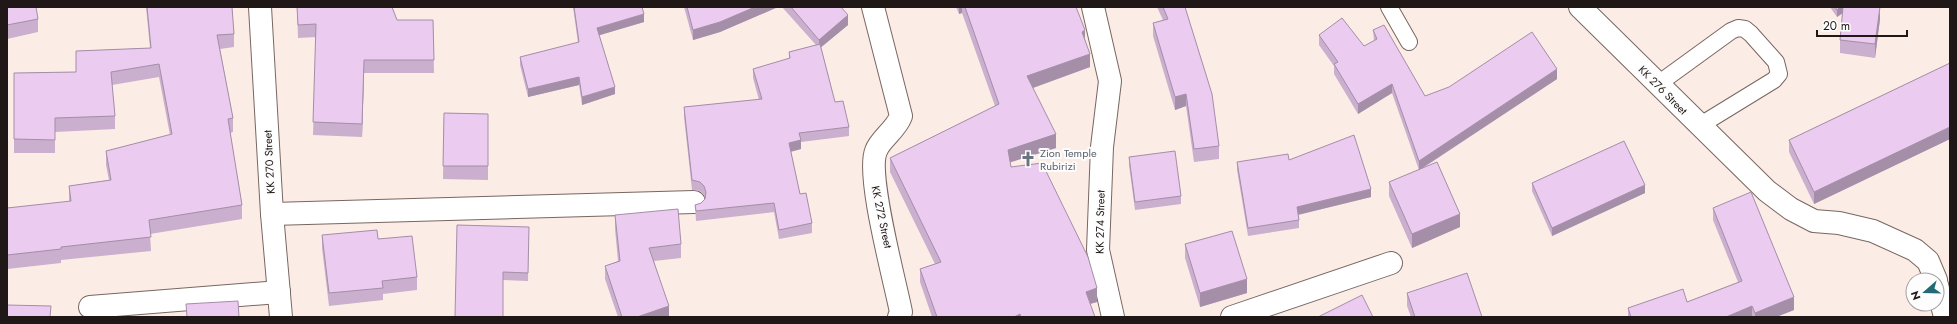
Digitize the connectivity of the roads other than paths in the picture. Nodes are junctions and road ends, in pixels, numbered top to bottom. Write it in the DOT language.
graph roads {
  1 [pos="260,7"];
  2 [pos="873,7"];
  3 [pos="1093,7"];
  4 [pos="1389,7"];
  5 [pos="1580,7"];
  6 [pos="1409,42"];
  7 [pos="1658,84"];
  8 [pos="1699,126"];
  9 [pos="694,202"];
  10 [pos="272,214"];
  11 [pos="1391,263"];
  12 [pos="1933,272"];
  13 [pos="279,292"];
  14 [pos="90,307"];
  15 [pos="281,317"];
  16 [pos="899,317"];
  17 [pos="1113,317"];
  18 [pos="1232,317"];
  1 -- 10 [label="street, KK 270 Street"];
  2 -- 16 [label="street, KK 272 Street"];
  3 -- 17 [label="street, KK 274 Street"];
  4 -- 6 [label="lane"];
  5 -- 7 [label="street, KK 276 Street"];
  7 -- 8 [label="street, KK 276 Street"];
  7 -- 8 [label="lane"];
  8 -- 12 [label="street, KK 276 Street"];
  9 -- 10 [label="street"];
  10 -- 13 [label="street, KK 270 Street"];
  11 -- 18 [label="street"];
  13 -- 14 [label="street"];
  13 -- 15 [label="street, KK 270 Street"];
}
